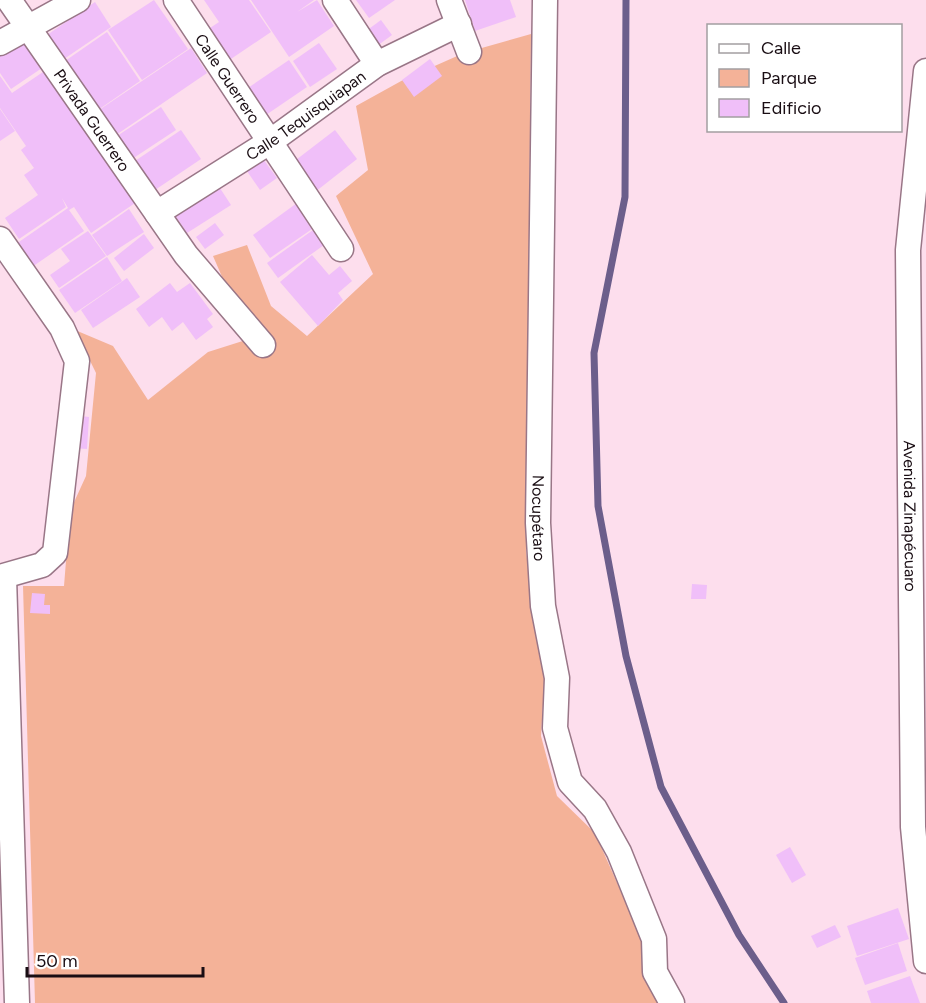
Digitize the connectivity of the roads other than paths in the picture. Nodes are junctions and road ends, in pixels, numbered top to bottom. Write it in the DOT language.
graph roads {
  1 [pos="9,0"];
  2 [pos="78,0"];
  3 [pos="176,0"];
  4 [pos="335,0"];
  5 [pos="449,0"];
  6 [pos="545,0"];
  7 [pos="459,24"];
  8 [pos="27,27"];
  9 [pos="0,43"];
  10 [pos="469,52"];
  11 [pos="377,64"];
  12 [pos="926,71"];
  13 [pos="924,131"];
  14 [pos="271,141"];
  15 [pos="157,213"];
  16 [pos="0,239"];
  17 [pos="341,249"];
  18 [pos="263,345"];
  19 [pos="918,428"];
  20 [pos="918,510"];
  21 [pos="2,577"];
  22 [pos="926,962"];
  23 [pos="16,1003"];
  24 [pos="672,1003"];
  1 -- 8 [label="street"];
  2 -- 8 [label="street"];
  3 -- 14 [label="street, Calle Guerrero"];
  4 -- 11 [label="street"];
  5 -- 7 [label="street"];
  6 -- 24 [label="street, Nocupétaro"];
  7 -- 10 [label="street"];
  7 -- 11 [label="street, Calle Tequisquiapan"];
  8 -- 9 [label="street"];
  8 -- 15 [label="street, Privada Guerrero"];
  11 -- 14 [label="street, Calle Tequisquiapan"];
  12 -- 13 [label="street, Avenida Zinapécuaro"];
  13 -- 19 [label="street, Avenida Zinapécuaro"];
  14 -- 15 [label="street, Calle Tequisquiapan"];
  14 -- 17 [label="street, Calle Guerrero"];
  15 -- 18 [label="street, Privada Guerrero"];
  16 -- 21 [label="street"];
  19 -- 20 [label="street, Avenida Zinapécuaro"];
  20 -- 22 [label="street, Avenida Zinapécuaro"];
  21 -- 23 [label="street"];
}
